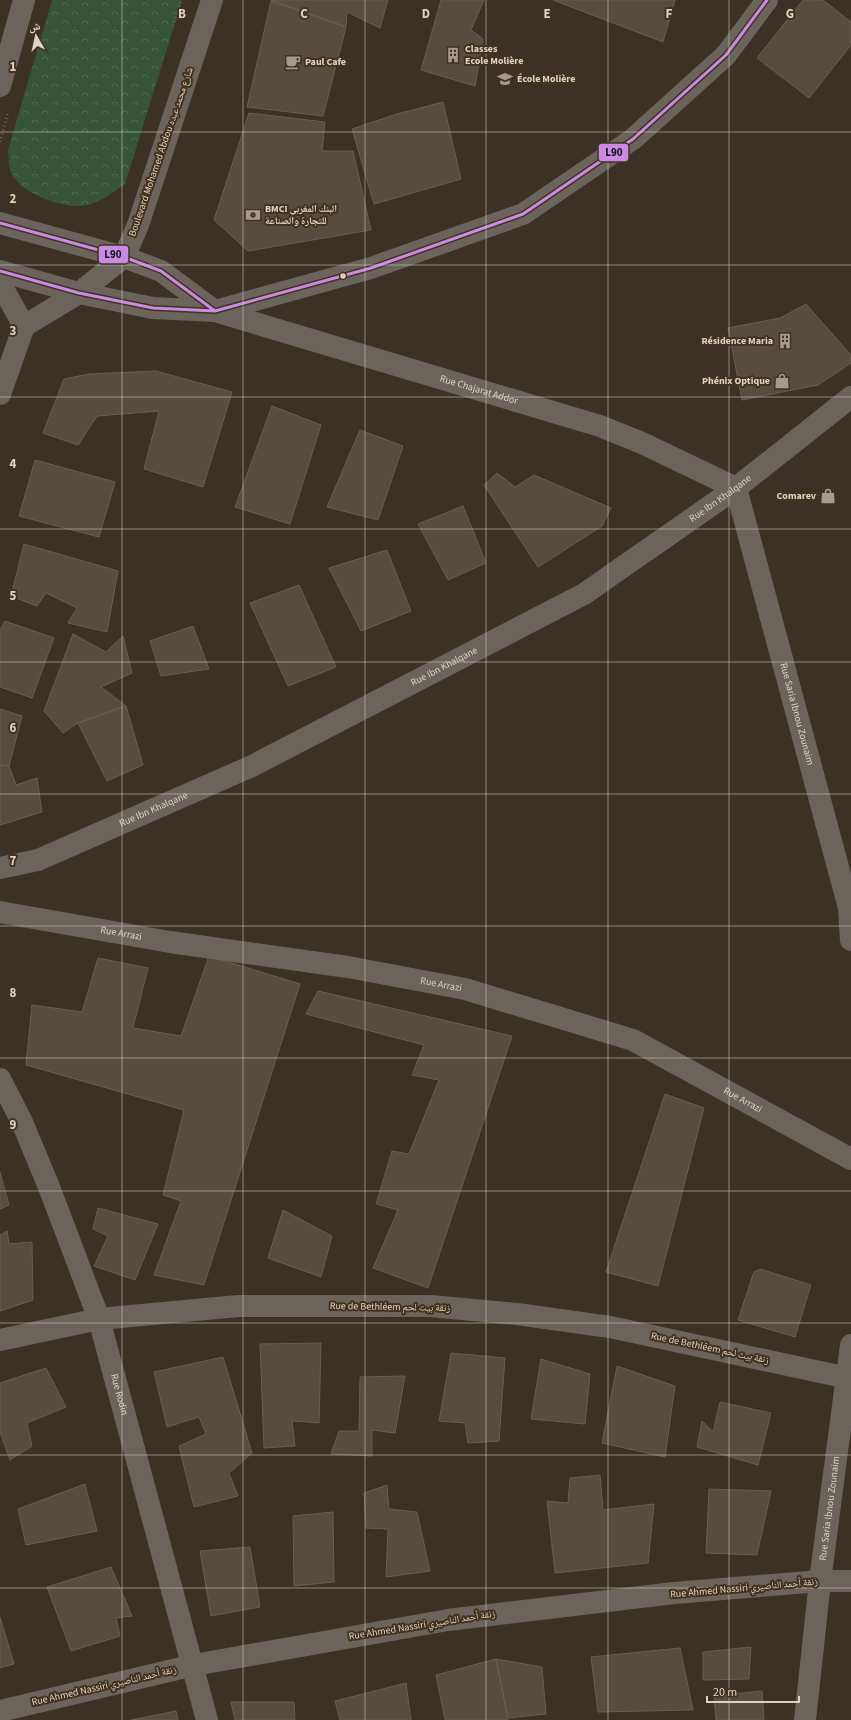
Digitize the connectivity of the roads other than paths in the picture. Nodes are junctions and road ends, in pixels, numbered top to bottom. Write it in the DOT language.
graph roads {
  1 [pos="24,0"];
  2 [pos="212,0"];
  3 [pos="767,0"];
  4 [pos="0,86"];
  5 [pos="0,223"];
  6 [pos="124,257"];
  7 [pos="0,271"];
  8 [pos="0,283"];
  9 [pos="79,293"];
  10 [pos="215,311"];
  11 [pos="24,326"];
  12 [pos="0,394"];
  13 [pos="851,397"];
  14 [pos="736,488"];
  15 [pos="0,868"];
  16 [pos="0,912"];
  17 [pos="851,940"];
  18 [pos="0,1079"];
  19 [pos="851,1159"];
  20 [pos="99,1319"];
  21 [pos="0,1340"];
  22 [pos="851,1345"];
  23 [pos="848,1378"];
  24 [pos="820,1581"];
  25 [pos="851,1581"];
  26 [pos="194,1665"];
  27 [pos="0,1711"];
  28 [pos="207,1720"];
  29 [pos="805,1720"];
  1 -- 4 [label="street"];
  2 -- 6 [label="street, Boulevard Mohamed Abdou شارع محمد عبده"];
  3 -- 10 [label="street"];
  5 -- 6 [label="street"];
  6 -- 9 [label="street, Boulevard Mohamed Abdou شارع محمد عبده"];
  6 -- 10 [label="street"];
  7 -- 9 [label="street"];
  8 -- 11 [label="street"];
  9 -- 10 [label="street"];
  9 -- 11 [label="street, Boulevard Mohamed Abdou شارع محمد عبده"];
  10 -- 14 [label="street, Rue Chajarat Addor"];
  11 -- 12 [label="street"];
  13 -- 14 [label="street, Rue Ibn Khalqane"];
  14 -- 15 [label="street, Rue Ibn Khalqane"];
  14 -- 17 [label="street, Rue Saria Ibnou Zounaim"];
  16 -- 19 [label="street, Rue Arrazi"];
  18 -- 20 [label="street, Rue Rodin"];
  20 -- 21 [label="street, Rue de Bethléem زنقة بيت لحم"];
  20 -- 23 [label="street, Rue de Bethléem زنقة بيت لحم"];
  20 -- 26 [label="street, Rue Rodin"];
  22 -- 23 [label="street, Rue Saria Ibnou Zounaim"];
  23 -- 24 [label="street, Rue Saria Ibnou Zounaim"];
  24 -- 25 [label="street, Rue Ahmed Nassiri زنقة أحمد الناصيري"];
  24 -- 26 [label="street, Rue Ahmed Nassiri زنقة أحمد الناصيري"];
  24 -- 29 [label="street, Rue Saria Ibnou Zounaim"];
  26 -- 27 [label="street, Rue Ahmed Nassiri زنقة أحمد الناصيري"];
  26 -- 28 [label="street, Rue Rodin"];
}
